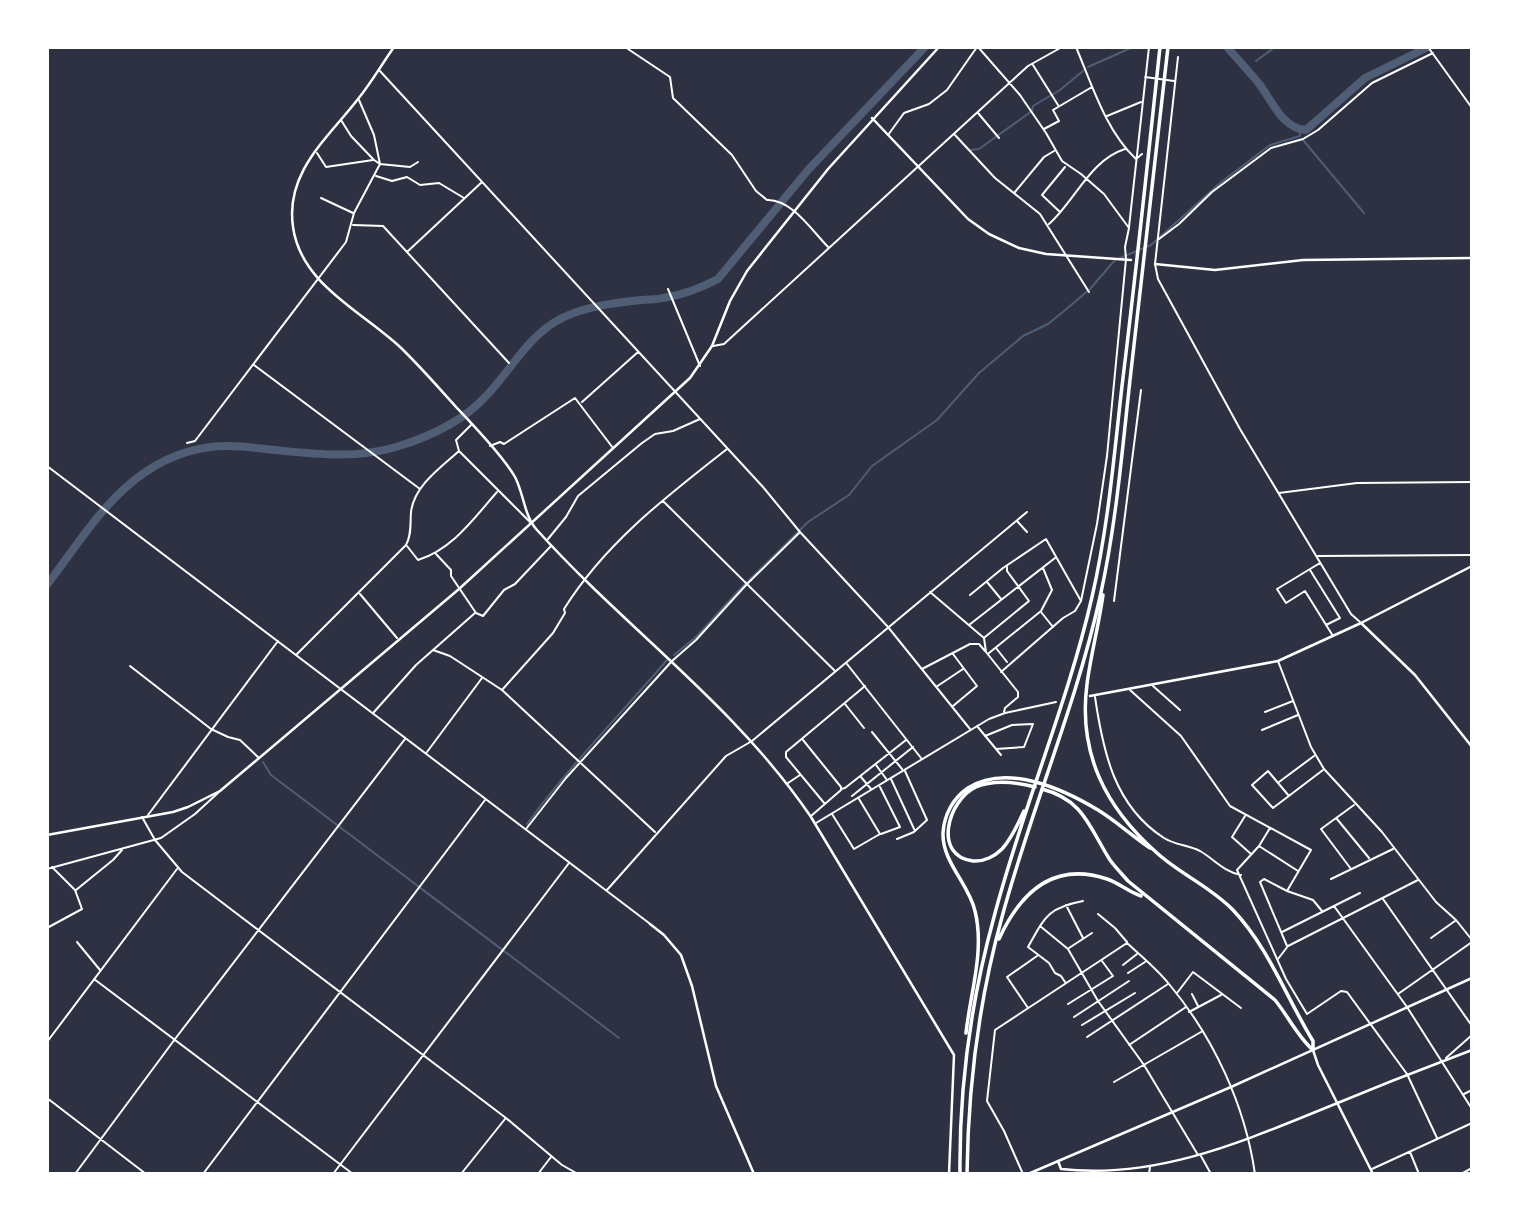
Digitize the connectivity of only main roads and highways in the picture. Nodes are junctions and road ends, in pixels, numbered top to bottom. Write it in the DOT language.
graph roads {
  1 [pos="394,47"];
  2 [pos="939,47"];
  3 [pos="1168,47"];
  4 [pos="1160,49"];
  5 [pos="872,118"];
  6 [pos="1472,258"];
  7 [pos="1131,260"];
  8 [pos="1156,264"];
  9 [pos="1113,523"];
  10 [pos="532,524"];
  11 [pos="1472,566"];
  12 [pos="1361,623"];
  13 [pos="1092,696"];
  14 [pos="1472,747"];
  15 [pos="1023,782"];
  16 [pos="1057,791"];
  17 [pos="1030,802"];
  18 [pos="47,835"];
  19 [pos="1158,854"];
  20 [pos="1143,897"];
  21 [pos="650,924"];
  22 [pos="995,947"];
  23 [pos="1472,978"];
  24 [pos="1313,1050"];
  25 [pos="1469,1051"];
  26 [pos="964,1077"];
  27 [pos="1338,1104"];
  28 [pos="1058,1161"];
  29 [pos="1078,1172"];
  30 [pos="1104,1172"];
  31 [pos="1372,1172"];
  32 [pos="754,1174"];
  33 [pos="949,1174"];
  34 [pos="960,1174"];
  35 [pos="967,1174"];
  36 [pos="1026,1174"];
  1 -- 10 [label="main road"];
  2 -- 5 [label="main road"];
  3 -- 9 [label="highway"];
  4 -- 17 [label="highway"];
  5 -- 7 [label="main road"];
  5 -- 10 [label="main road"];
  6 -- 8 [label="main road"];
  9 -- 19 [label="highway"];
  9 -- 22 [label="highway"];
  10 -- 18 [label="main road"];
  10 -- 33 [label="main road"];
  11 -- 12 [label="main road"];
  12 -- 13 [label="main road"];
  12 -- 14 [label="main road"];
  15 -- 16 [label="highway"];
  15 -- 17 [label="highway"];
  15 -- 26 [label="highway"];
  16 -- 19 [label="highway"];
  16 -- 20 [label="highway"];
  17 -- 26 [label="highway"];
  19 -- 24 [label="highway"];
  20 -- 22 [label="highway"];
  20 -- 24 [label="highway"];
  21 -- 32 [label="main road"];
  22 -- 35 [label="highway"];
  23 -- 24 [label="main road"];
  24 -- 27 [label="main road"];
  24 -- 28 [label="main road"];
  25 -- 27 [label="main road"];
  26 -- 34 [label="highway"];
  27 -- 30 [label="main road"];
  27 -- 31 [label="main road"];
  28 -- 29 [label="main road"];
  28 -- 36 [label="main road"];
  29 -- 30 [label="main road"];
}
